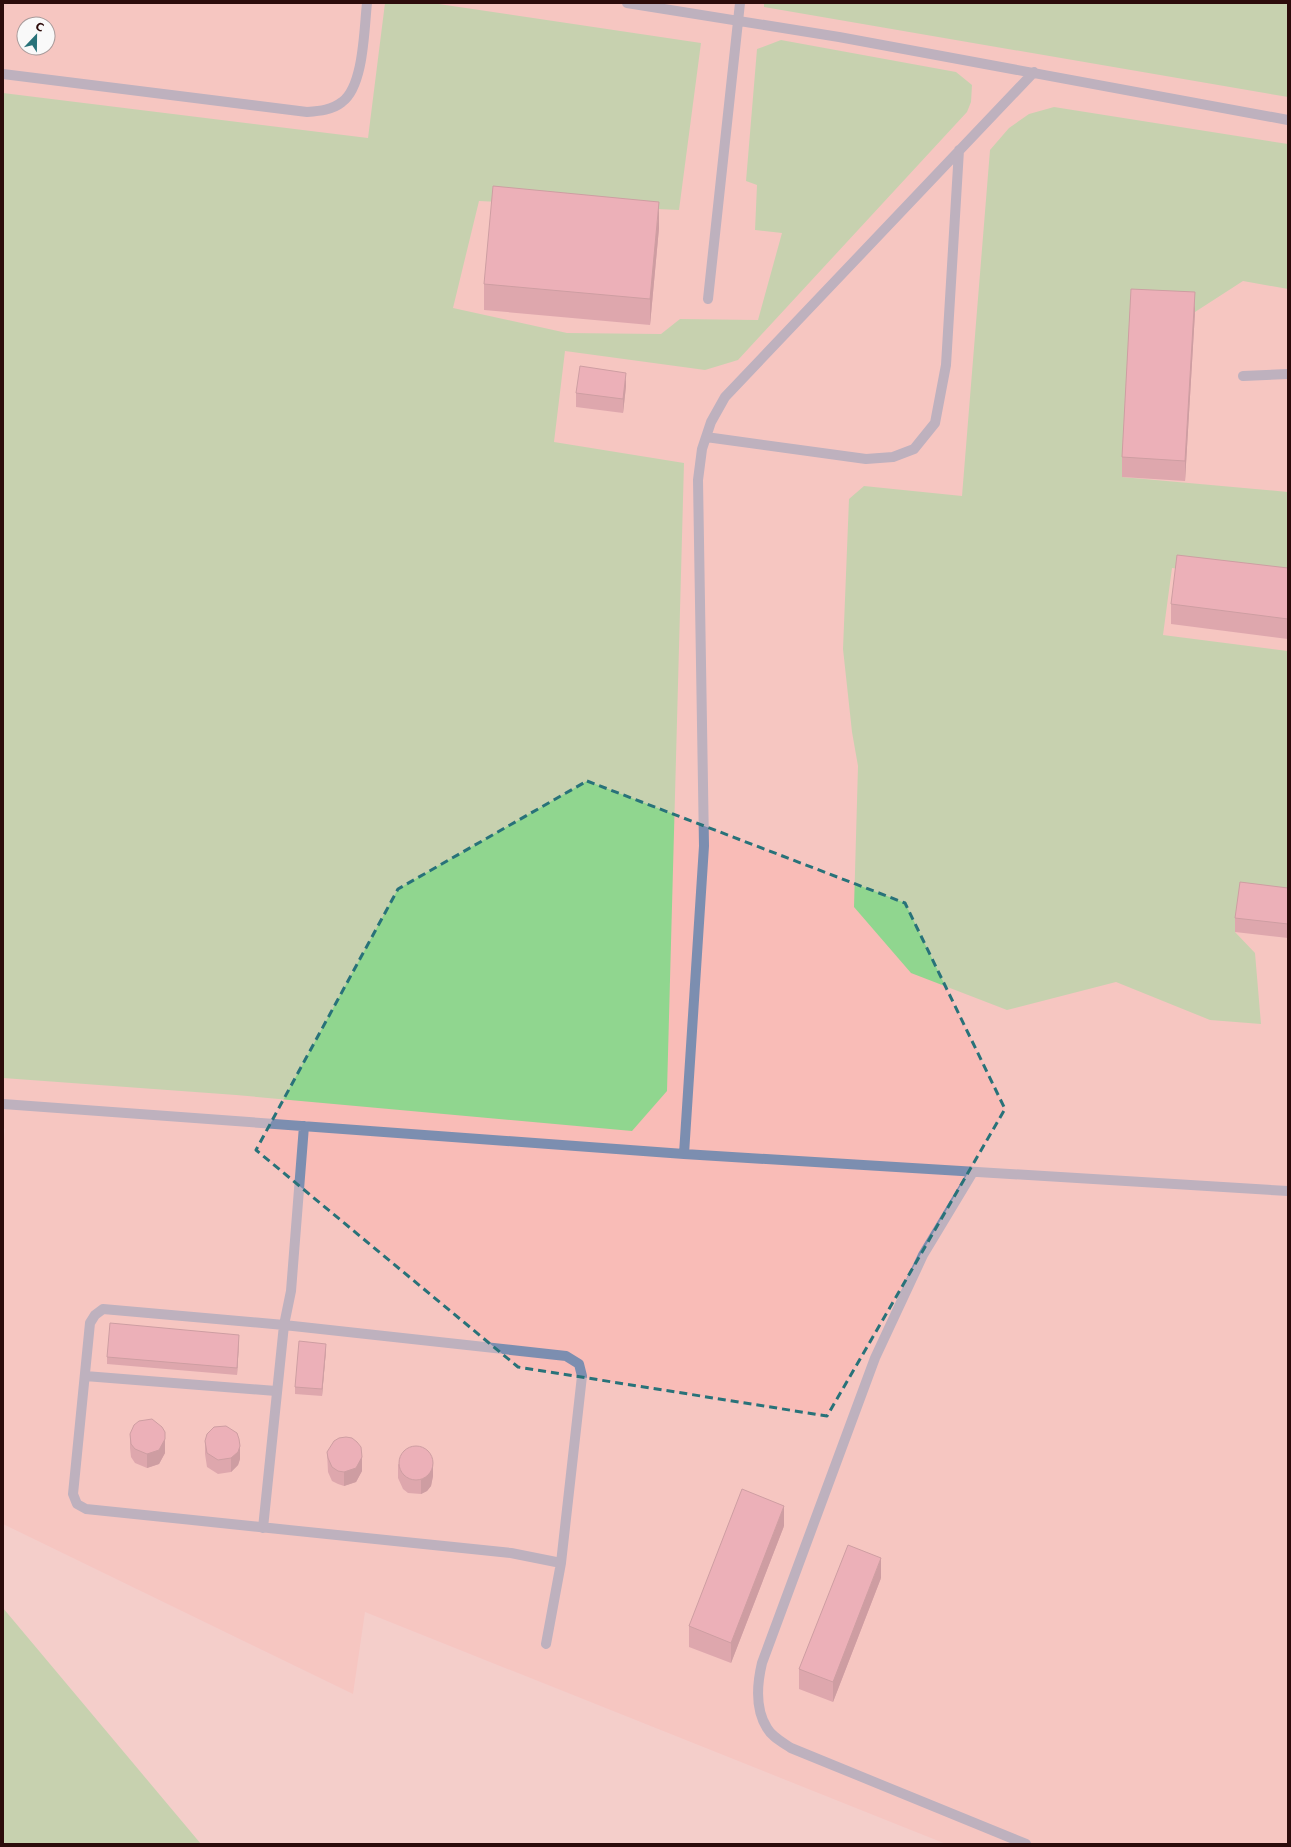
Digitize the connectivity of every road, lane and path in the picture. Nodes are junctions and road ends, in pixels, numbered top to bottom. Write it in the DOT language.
graph roads {
  1 [pos="367,3"];
  2 [pos="627,3"];
  3 [pos="740,3"];
  4 [pos="738,21"];
  5 [pos="1034,72"];
  6 [pos="3,74"];
  7 [pos="1288,120"];
  8 [pos="959,150"];
  9 [pos="708,299"];
  10 [pos="1288,374"];
  11 [pos="1243,376"];
  12 [pos="706,437"];
  13 [pos="3,1104"];
  14 [pos="304,1126"];
  15 [pos="684,1154"];
  16 [pos="973,1172"];
  17 [pos="1288,1191"];
  18 [pos="284,1325"];
  19 [pos="85,1376"];
  20 [pos="276,1391"];
  21 [pos="263,1528"];
  22 [pos="561,1563"];
  23 [pos="546,1644"];
  24 [pos="1026,1844"];
  1 -- 6 [label="lane"];
  2 -- 4 [label="lane"];
  3 -- 4 [label="lane"];
  4 -- 5 [label="lane"];
  4 -- 9 [label="lane"];
  5 -- 7 [label="lane"];
  5 -- 8 [label="lane"];
  8 -- 12 [label="lane"];
  8 -- 12 [label="lane"];
  10 -- 11 [label="lane"];
  12 -- 15 [label="lane"];
  13 -- 14 [label="lane"];
  14 -- 15 [label="lane"];
  14 -- 18 [label="lane"];
  15 -- 16 [label="lane"];
  16 -- 17 [label="lane"];
  16 -- 24 [label="lane"];
  18 -- 19 [label="lane"];
  18 -- 20 [label="lane"];
  18 -- 22 [label="lane"];
  19 -- 20 [label="lane"];
  19 -- 21 [label="lane"];
  20 -- 21 [label="lane"];
  21 -- 22 [label="lane"];
  22 -- 23 [label="lane"];
}
